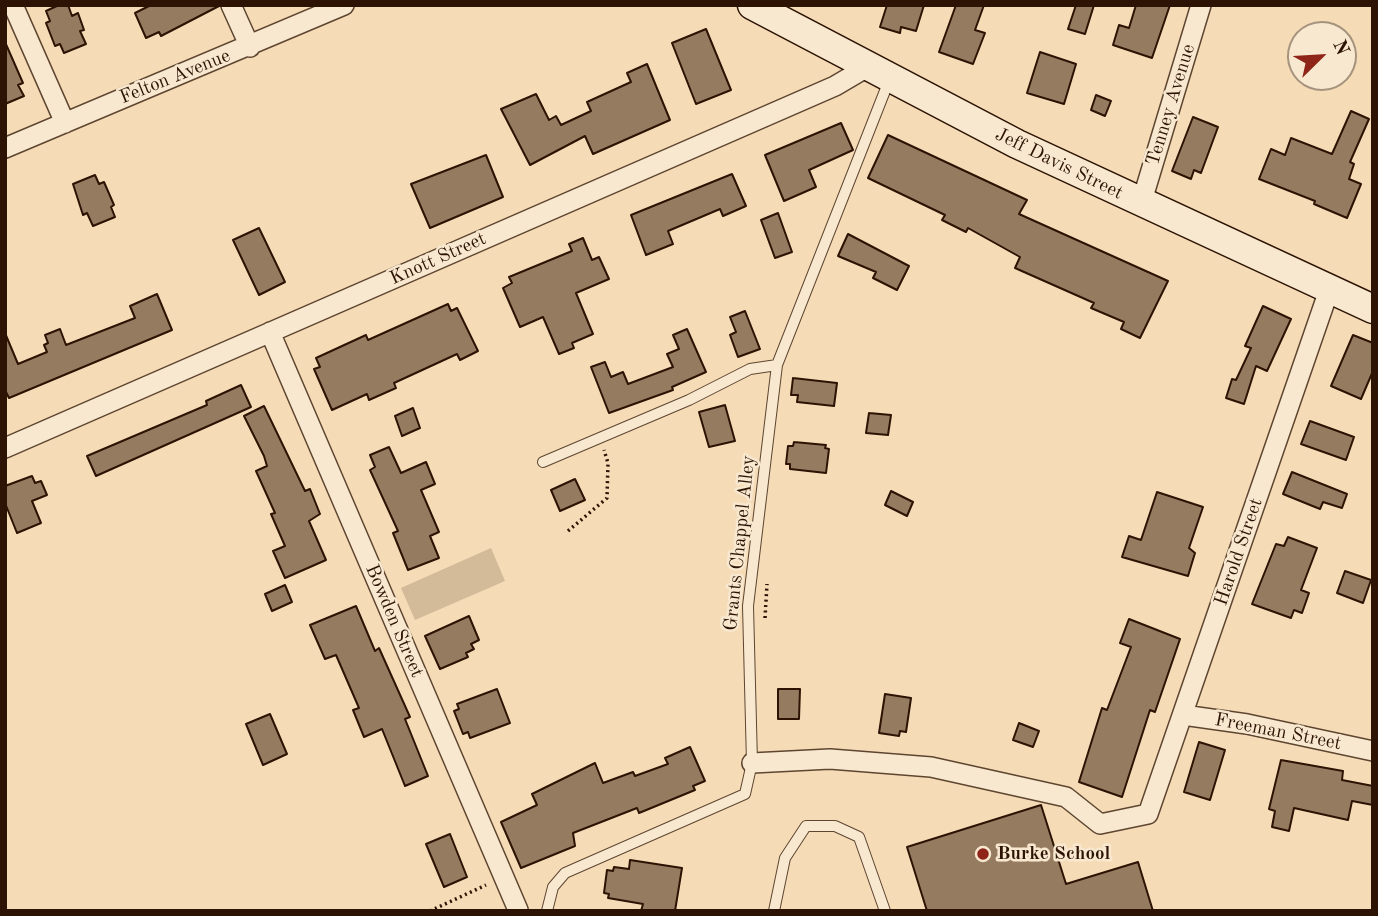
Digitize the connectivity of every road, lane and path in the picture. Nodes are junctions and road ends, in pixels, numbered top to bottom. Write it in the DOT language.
graph roads {
  1 [pos="13,5"];
  2 [pos="231,5"];
  3 [pos="344,5"];
  4 [pos="751,5"];
  5 [pos="1201,5"];
  6 [pos="250,47"];
  7 [pos="880,72"];
  8 [pos="65,123"];
  9 [pos="5,148"];
  10 [pos="1141,204"];
  11 [pos="1329,290"];
  12 [pos="1373,309"];
  13 [pos="270,332"];
  14 [pos="777,365"];
  15 [pos="600,438"];
  16 [pos="5,447"];
  17 [pos="543,462"];
  18 [pos="568,531"];
  19 [pos="768,572"];
  20 [pos="764,625"];
  21 [pos="1183,715"];
  22 [pos="1373,751"];
  23 [pos="752,763"];
  24 [pos="518,911"];
  25 [pos="547,911"];
  26 [pos="774,911"];
  27 [pos="885,911"];
  1 -- 8 [label="street"];
  2 -- 6 [label="street"];
  3 -- 6 [label="street, Felton Avenue"];
  4 -- 7 [label="street, Jeff Davis Street"];
  5 -- 10 [label="street, Tenney Avenue"];
  6 -- 8 [label="street, Felton Avenue"];
  7 -- 10 [label="street, Jeff Davis Street"];
  7 -- 13 [label="street, Knott Street"];
  7 -- 14 [label="lane, Grants Chappel Alley"];
  8 -- 9 [label="street, Felton Avenue"];
  10 -- 11 [label="street, Jeff Davis Street"];
  11 -- 12 [label="street, Jeff Davis Street"];
  11 -- 21 [label="street, Harold Street"];
  13 -- 16 [label="street, Knott Street"];
  13 -- 24 [label="street, Bowden Street"];
  14 -- 15 [label="lane"];
  14 -- 23 [label="lane, Grants Chappel Alley"];
  15 -- 17 [label="lane"];
  15 -- 18 [label="path"];
  19 -- 20 [label="path"];
  21 -- 22 [label="street, Freeman Street"];
  21 -- 23 [label="street, Harold Street"];
  23 -- 25 [label="lane, Grants Chappel Alley"];
  26 -- 27 [label="lane"];
}
